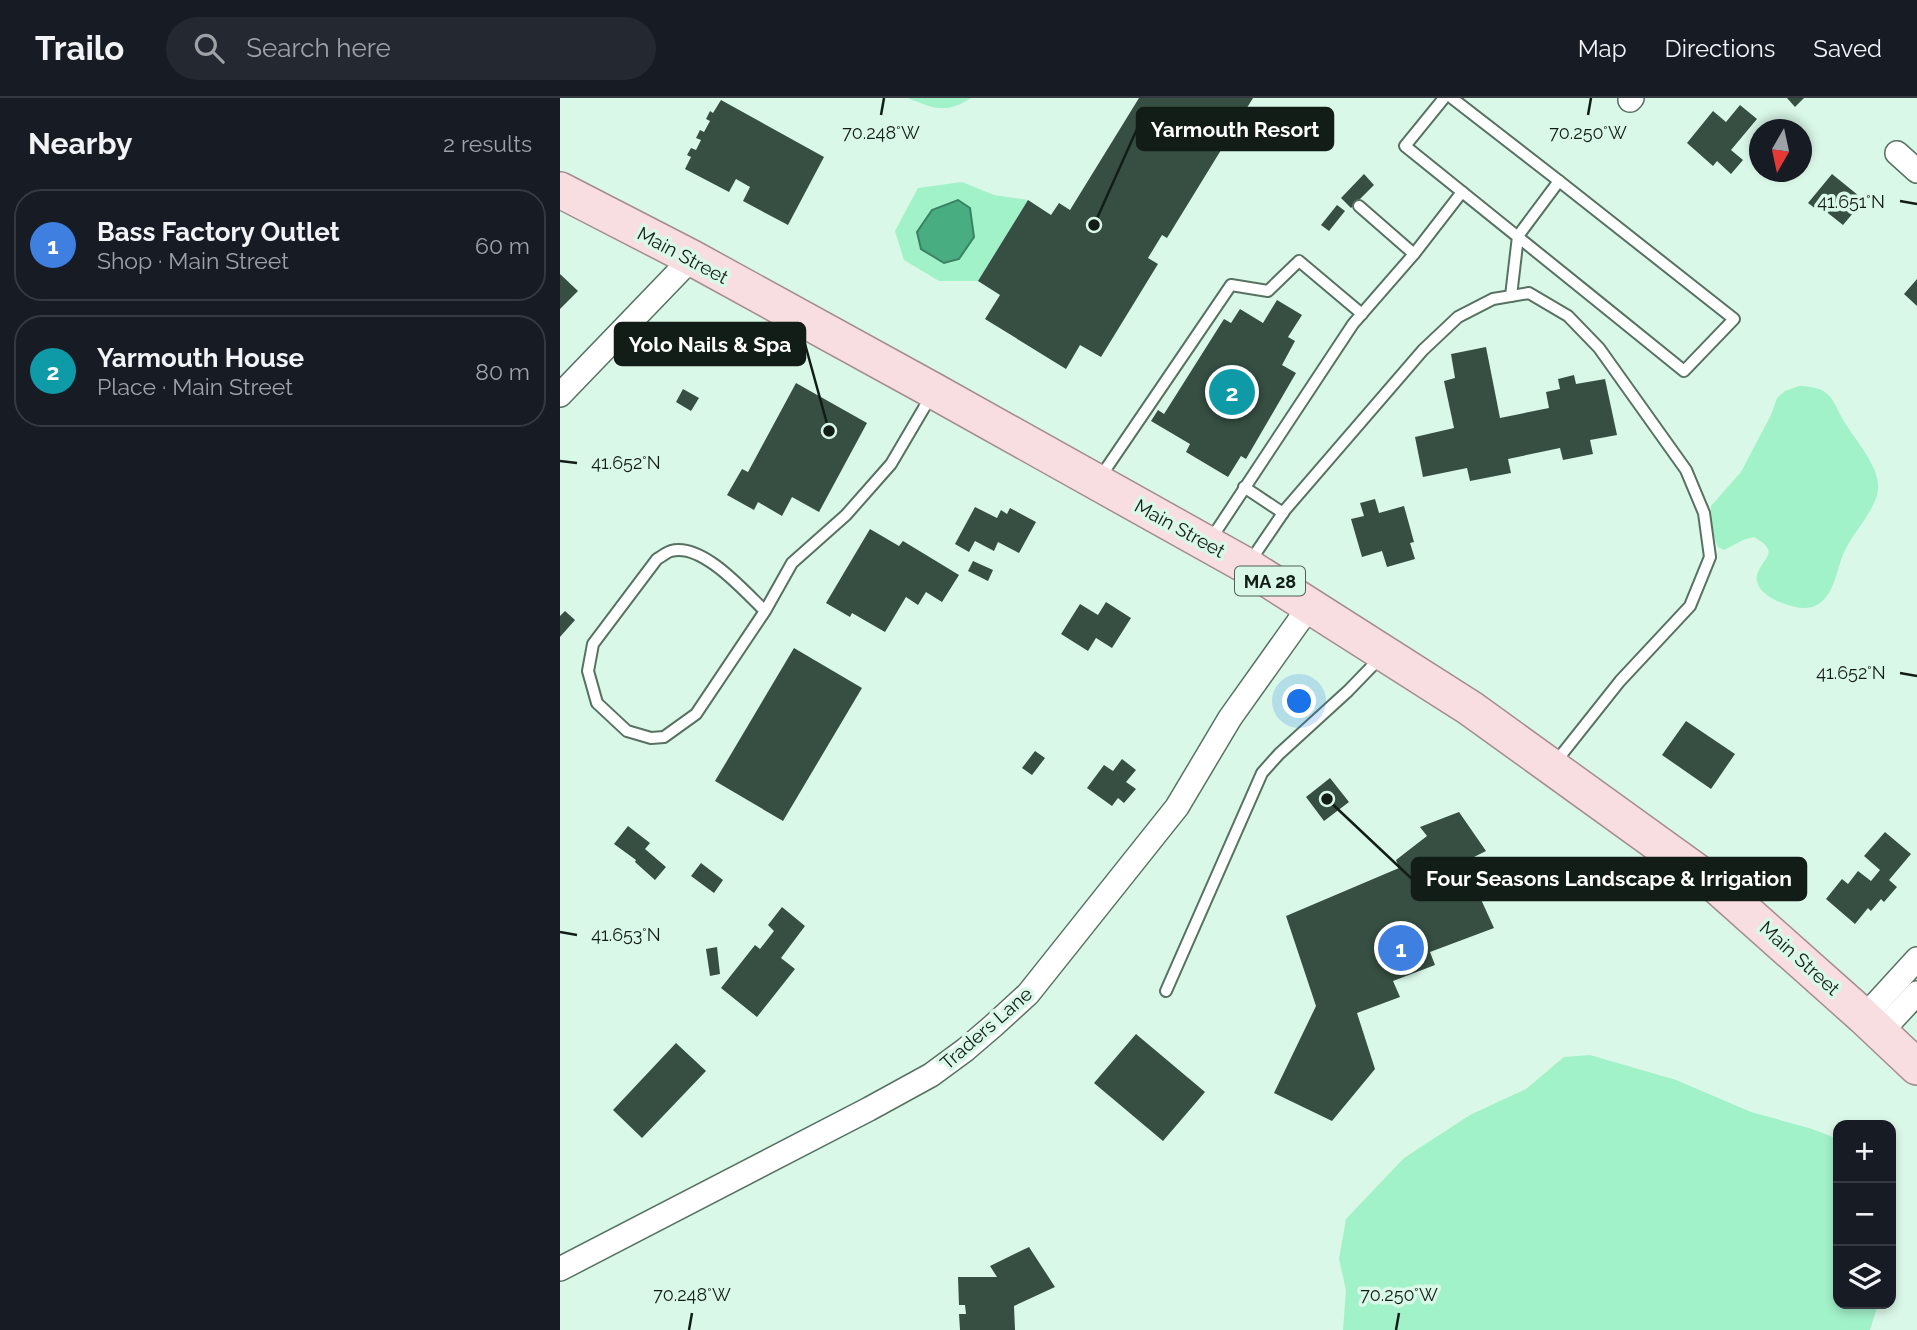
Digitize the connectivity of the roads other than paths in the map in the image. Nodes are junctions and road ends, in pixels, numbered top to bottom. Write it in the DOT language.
graph roads {
  1 [pos="1444,98"];
  2 [pos="1452,98"];
  3 [pos="1897,153"];
  4 [pos="1917,171"];
  5 [pos="1559,181"];
  6 [pos="560,190"];
  7 [pos="1462,191"];
  8 [pos="1359,206"];
  9 [pos="1518,236"];
  10 [pos="1414,254"];
  11 [pos="692,258"];
  12 [pos="1511,296"];
  13 [pos="1362,314"];
  14 [pos="934,391"];
  15 [pos="560,395"];
  16 [pos="1097,482"];
  17 [pos="1244,488"];
  18 [pos="1283,513"];
  19 [pos="1207,544"];
  20 [pos="1247,566"];
  21 [pos="1309,607"];
  22 [pos="765,611"];
  23 [pos="1384,653"];
  24 [pos="1552,766"];
  25 [pos="1917,959"];
  26 [pos="1166,991"];
  27 [pos="1917,993"];
  28 [pos="1872,1024"];
  29 [pos="1917,1067"];
  30 [pos="560,1269"];
  1 -- 7 [label="lane"];
  2 -- 5 [label="lane"];
  3 -- 4 [label="street"];
  5 -- 9 [label="lane"];
  5 -- 9 [label="lane"];
  6 -- 11 [label="main road, Main Street / MA 28"];
  7 -- 9 [label="lane"];
  7 -- 10 [label="lane"];
  8 -- 10 [label="lane"];
  9 -- 12 [label="lane"];
  10 -- 13 [label="lane"];
  11 -- 14 [label="main road, Main Street / MA 28"];
  11 -- 15 [label="street"];
  12 -- 18 [label="lane"];
  12 -- 24 [label="lane"];
  13 -- 16 [label="lane"];
  13 -- 17 [label="lane"];
  14 -- 16 [label="main road, Main Street / MA 28"];
  14 -- 22 [label="lane"];
  16 -- 19 [label="main road, Main Street / MA 28"];
  17 -- 18 [label="lane"];
  17 -- 19 [label="lane"];
  18 -- 20 [label="lane"];
  19 -- 20 [label="main road, Main Street / MA 28"];
  20 -- 21 [label="main road, Main Street / MA 28"];
  21 -- 23 [label="main road, Main Street / MA 28"];
  21 -- 30 [label="street, Traders Lane"];
  22 -- 22 [label="lane"];
  23 -- 24 [label="main road, Main Street / MA 28"];
  23 -- 26 [label="lane"];
  24 -- 28 [label="main road, Main Street / MA 28"];
  25 -- 28 [label="street"];
  27 -- 28 [label="street"];
  28 -- 29 [label="main road, Main Street / MA 28"];
}
